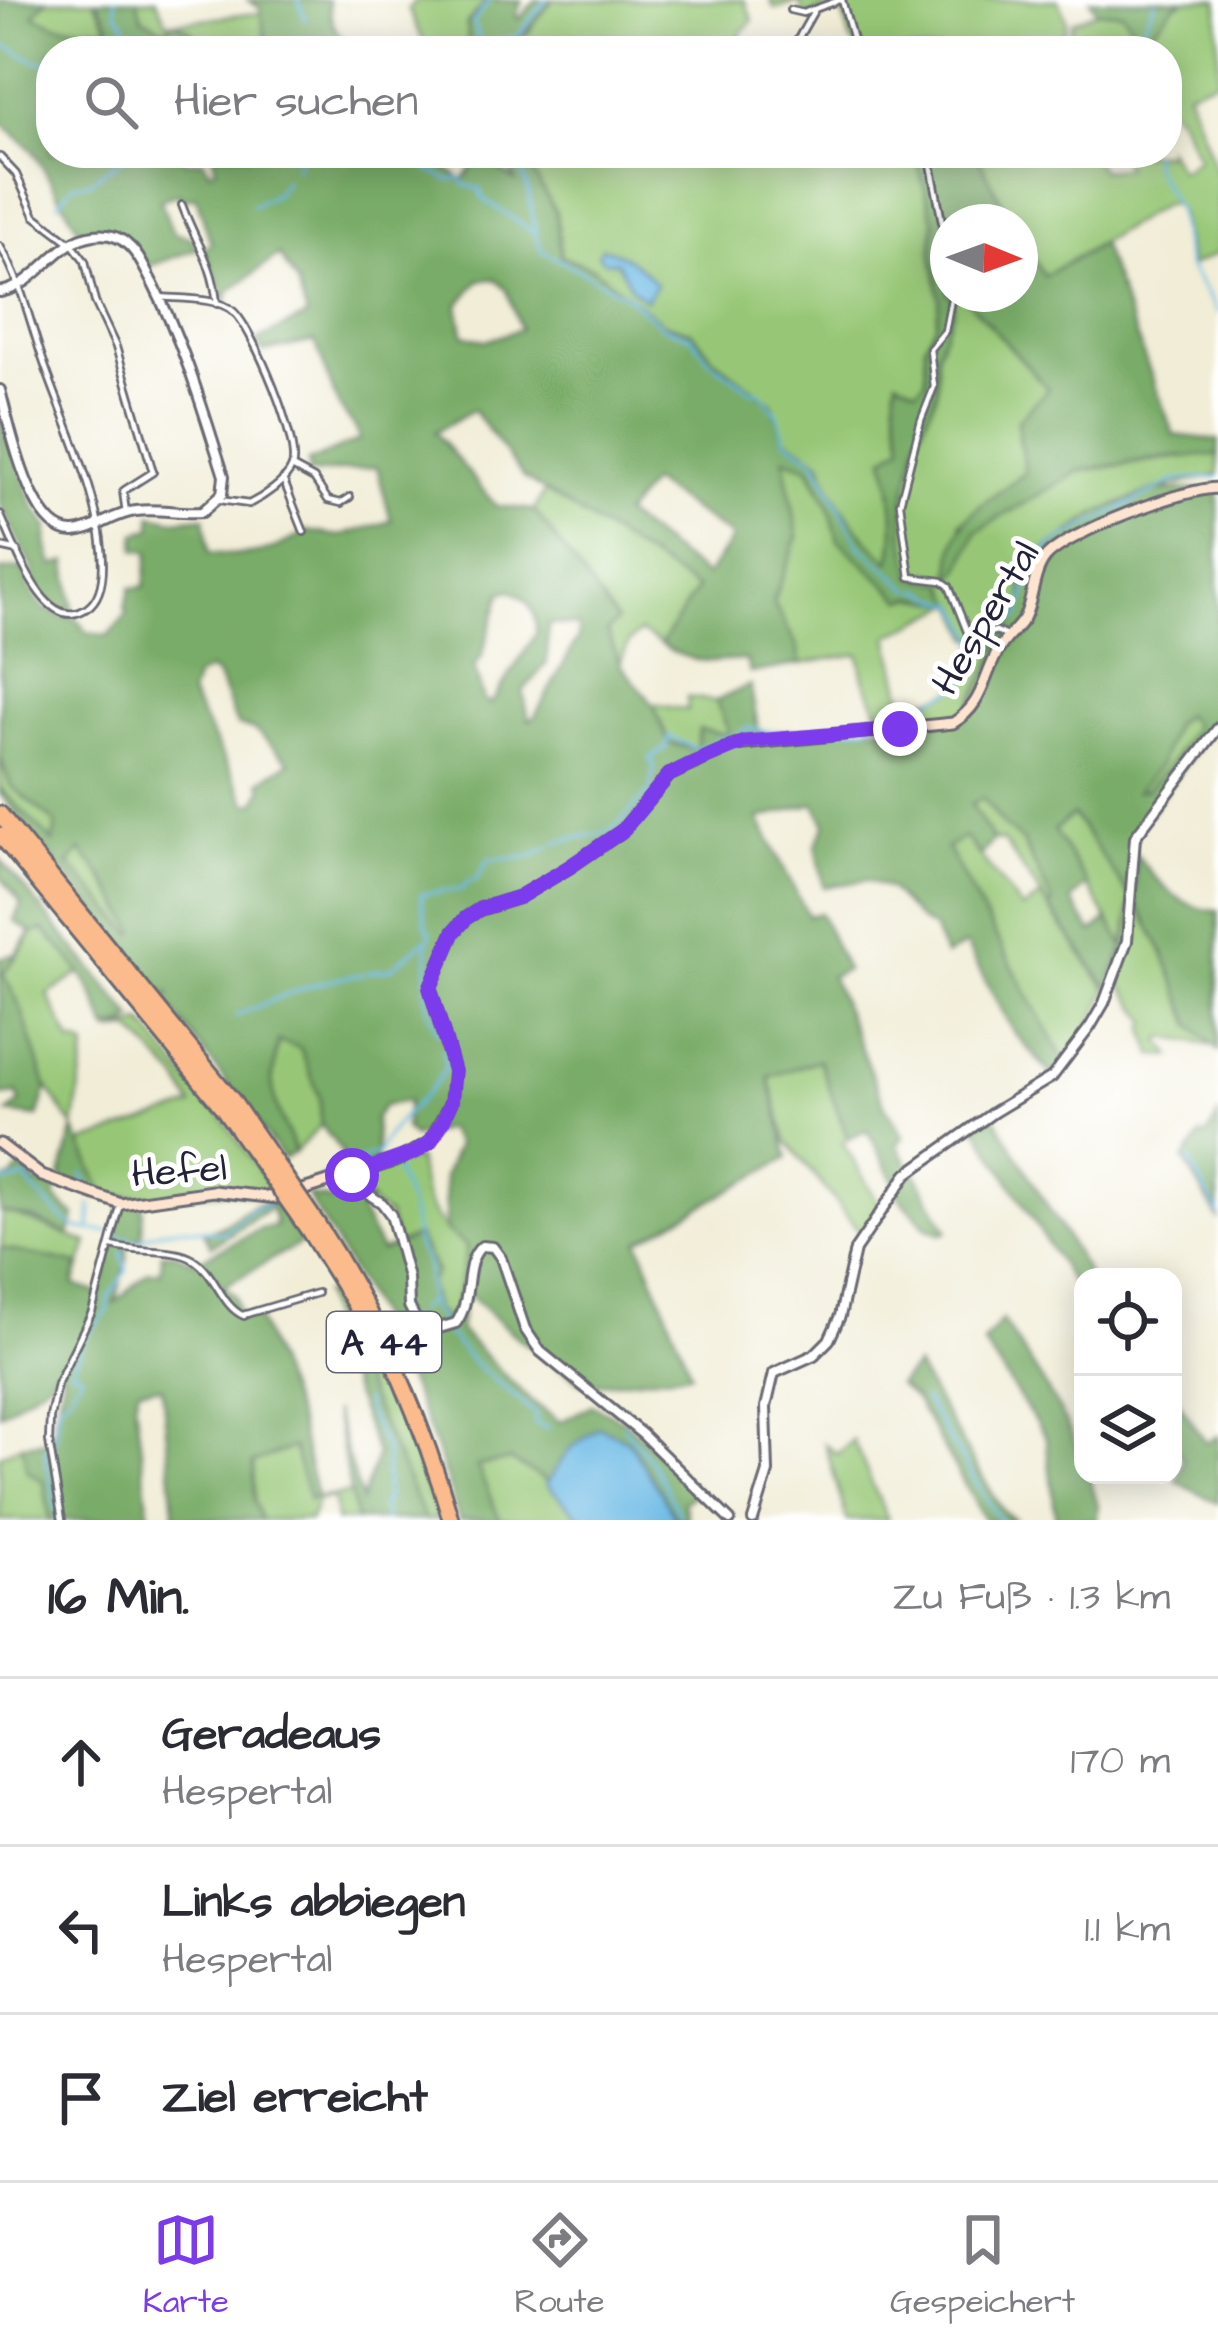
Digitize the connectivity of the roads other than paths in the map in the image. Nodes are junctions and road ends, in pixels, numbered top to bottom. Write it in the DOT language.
graph roads {
  1 [pos="841,0"];
  2 [pos="817,5"];
  3 [pos="790,10"];
  4 [pos="799,36"];
  5 [pos="852,36"];
  6 [pos="0,157"];
  7 [pos="932,168"];
  8 [pos="939,204"];
  9 [pos="182,205"];
  10 [pos="72,244"];
  11 [pos="0,246"];
  12 [pos="18,287"];
  13 [pos="0,292"];
  14 [pos="159,297"];
  15 [pos="217,304"];
  16 [pos="949,312"];
  17 [pos="0,390"];
  18 [pos="292,467"];
  19 [pos="283,478"];
  20 [pos="1218,488"];
  21 [pos="350,497"];
  22 [pos="220,500"];
  23 [pos="126,512"];
  24 [pos="0,514"];
  25 [pos="98,523"];
  26 [pos="304,532"];
  27 [pos="0,547"];
  28 [pos="19,551"];
  29 [pos="1008,638"];
  30 [pos="1218,728"];
  31 [pos="0,814"];
  32 [pos="0,835"];
  33 [pos="227,1103"];
  34 [pos="0,1144"];
  35 [pos="345,1180"];
  36 [pos="122,1204"];
  37 [pos="114,1239"];
  38 [pos="317,1293"];
  39 [pos="62,1520"];
  40 [pos="447,1520"];
  41 [pos="730,1520"];
  42 [pos="753,1520"];
  1 -- 2 [label="street"];
  1 -- 5 [label="street"];
  2 -- 3 [label="street"];
  2 -- 4 [label="street"];
  6 -- 10 [label="street"];
  7 -- 8 [label="street"];
  9 -- 15 [label="street"];
  10 -- 12 [label="street"];
  10 -- 14 [label="street"];
  10 -- 23 [label="street"];
  11 -- 12 [label="street"];
  12 -- 13 [label="street"];
  12 -- 25 [label="street"];
  14 -- 15 [label="street"];
  14 -- 22 [label="street"];
  15 -- 18 [label="street"];
  16 -- 29 [label="street"];
  17 -- 25 [label="street"];
  18 -- 19 [label="street"];
  18 -- 21 [label="street"];
  19 -- 22 [label="street"];
  19 -- 26 [label="street"];
  20 -- 29 [label="main road, Hespertal"];
  22 -- 23 [label="street"];
  23 -- 25 [label="street"];
  24 -- 28 [label="street"];
  25 -- 28 [label="street"];
  27 -- 28 [label="street"];
  29 -- 35 [label="main road, Hespertal"];
  30 -- 42 [label="street"];
  31 -- 33 [label="highway, A 44"];
  32 -- 33 [label="highway, A 44"];
  33 -- 40 [label="highway, A 44, bridge"];
  34 -- 36 [label="main road, Hefel"];
  35 -- 36 [label="main road, Hefel"];
  35 -- 41 [label="street"];
  36 -- 37 [label="street"];
  37 -- 38 [label="street, Hefel"];
  37 -- 39 [label="street"];
}
